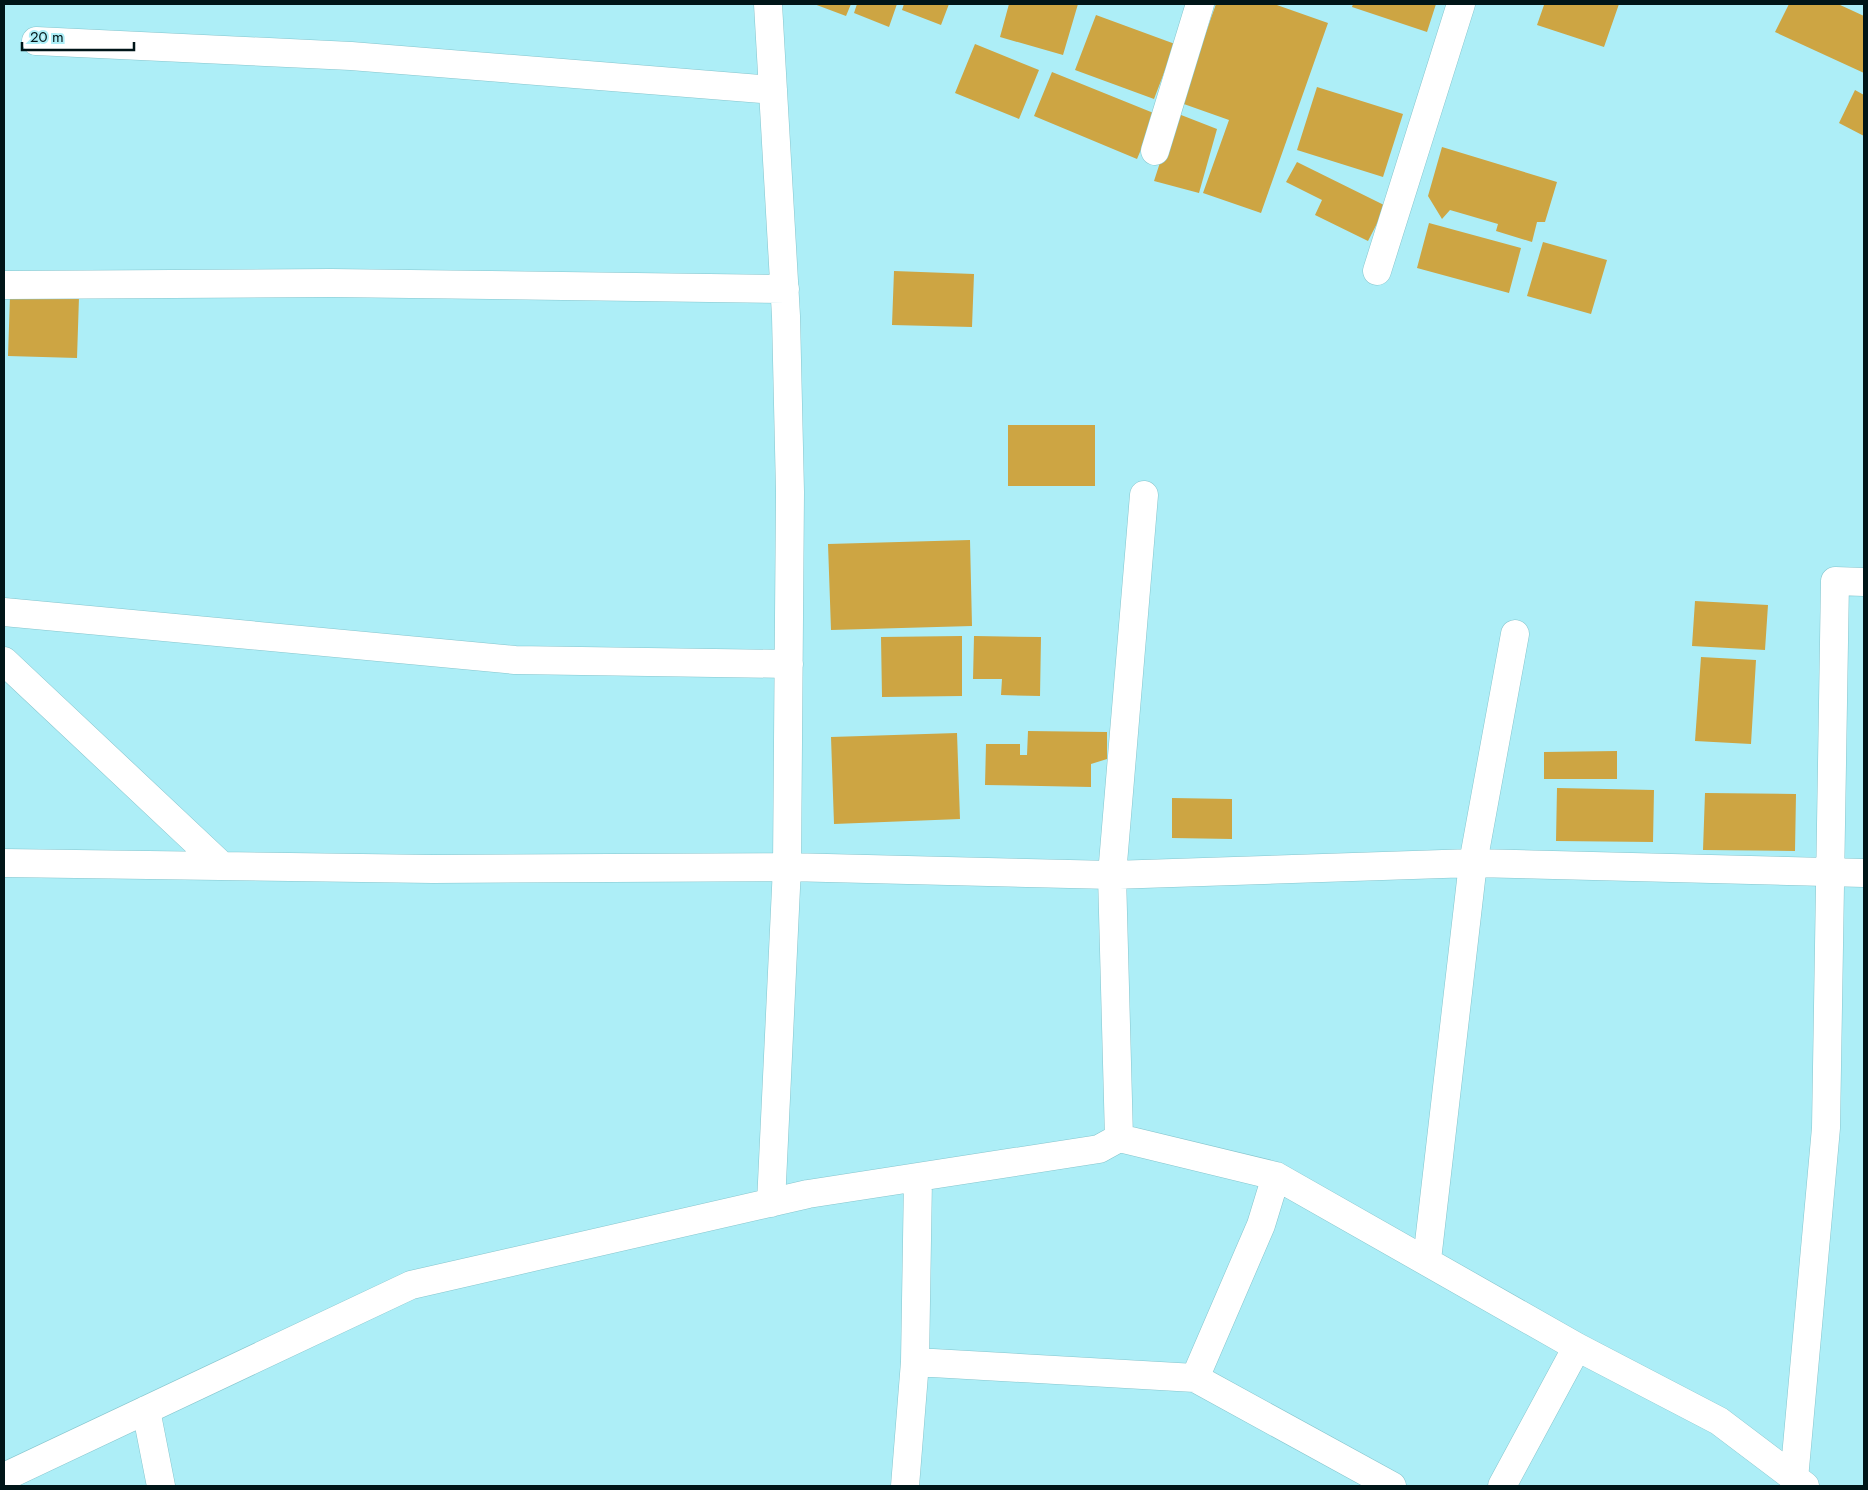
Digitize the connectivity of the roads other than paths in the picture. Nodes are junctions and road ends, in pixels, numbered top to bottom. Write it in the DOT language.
graph roads {
  1 [pos="768,4"];
  2 [pos="1200,4"];
  3 [pos="1461,4"];
  4 [pos="36,41"];
  5 [pos="773,90"];
  6 [pos="1155,151"];
  7 [pos="1377,271"];
  8 [pos="4,285"];
  9 [pos="785,288"];
  10 [pos="1144,496"];
  11 [pos="1864,582"];
  12 [pos="4,612"];
  13 [pos="1515,634"];
  14 [pos="4,661"];
  15 [pos="789,664"];
  16 [pos="4,863"];
  17 [pos="1473,863"];
  18 [pos="222,866"];
  19 [pos="787,867"];
  20 [pos="1829,873"];
  21 [pos="1864,873"];
  22 [pos="1112,876"];
  23 [pos="1119,1138"];
  24 [pos="1276,1176"];
  25 [pos="918,1179"];
  26 [pos="771,1203"];
  27 [pos="1427,1260"];
  28 [pos="1576,1347"];
  29 [pos="915,1362"];
  30 [pos="1195,1378"];
  31 [pos="146,1410"];
  32 [pos="4,1477"];
  33 [pos="1799,1483"];
  34 [pos="161,1486"];
  35 [pos="905,1486"];
  36 [pos="1392,1486"];
  37 [pos="1502,1486"];
  1 -- 5 [label="street"];
  2 -- 6 [label="street"];
  3 -- 7 [label="street"];
  4 -- 5 [label="street"];
  5 -- 9 [label="street"];
  8 -- 9 [label="street"];
  9 -- 15 [label="street"];
  10 -- 22 [label="street"];
  11 -- 20 [label="street"];
  12 -- 15 [label="street"];
  13 -- 17 [label="street"];
  14 -- 18 [label="street"];
  15 -- 19 [label="street"];
  16 -- 18 [label="street"];
  17 -- 20 [label="street"];
  17 -- 22 [label="street"];
  17 -- 27 [label="street"];
  18 -- 19 [label="street"];
  19 -- 22 [label="street"];
  19 -- 26 [label="street"];
  20 -- 21 [label="street"];
  20 -- 33 [label="street"];
  22 -- 23 [label="street"];
  23 -- 24 [label="street"];
  23 -- 25 [label="street"];
  24 -- 27 [label="street"];
  24 -- 30 [label="street"];
  25 -- 26 [label="street"];
  25 -- 29 [label="street"];
  26 -- 31 [label="street"];
  27 -- 28 [label="street"];
  28 -- 33 [label="street"];
  28 -- 37 [label="street"];
  29 -- 30 [label="street"];
  29 -- 35 [label="street"];
  30 -- 36 [label="street"];
  31 -- 32 [label="street"];
  31 -- 34 [label="street"];
}
